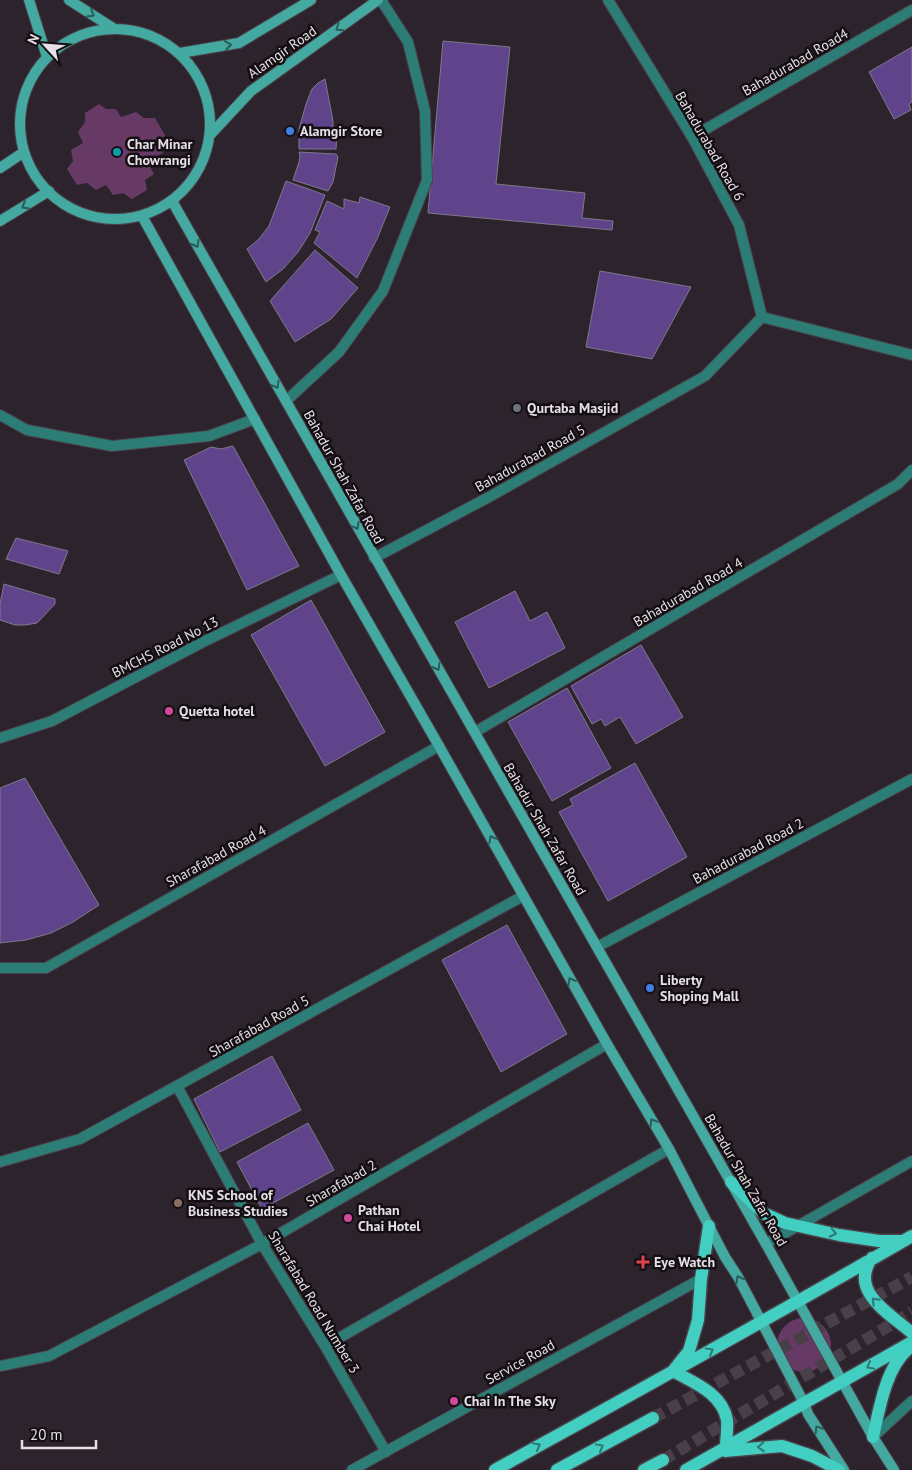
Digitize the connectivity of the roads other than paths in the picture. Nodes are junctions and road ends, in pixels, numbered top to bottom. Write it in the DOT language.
graph roads {
  1 [pos="29,0"];
  2 [pos="69,0"];
  3 [pos="311,0"];
  4 [pos="380,0"];
  5 [pos="608,0"];
  6 [pos="912,10"];
  7 [pos="113,28"];
  8 [pos="180,53"];
  9 [pos="47,57"];
  10 [pos="210,136"];
  11 [pos="692,138"];
  12 [pos="24,152"];
  13 [pos="0,168"];
  14 [pos="49,191"];
  15 [pos="172,201"];
  16 [pos="142,216"];
  17 [pos="0,221"];
  18 [pos="762,317"];
  19 [pos="912,355"];
  20 [pos="286,401"];
  21 [pos="0,415"];
  22 [pos="255,419"];
  23 [pos="912,470"];
  24 [pos="374,558"];
  25 [pos="341,576"];
  26 [pos="475,732"];
  27 [pos="0,738"];
  28 [pos="439,746"];
  29 [pos="912,778"];
  30 [pos="524,896"];
  31 [pos="597,947"];
  32 [pos="0,968"];
  33 [pos="607,1044"];
  34 [pos="177,1086"];
  35 [pos="669,1149"];
  36 [pos="912,1161"];
  37 [pos="0,1162"];
  38 [pos="731,1182"];
  39 [pos="709,1226"];
  40 [pos="798,1226"];
  41 [pos="908,1238"];
  42 [pos="262,1244"];
  43 [pos="766,1244"];
  44 [pos="872,1258"];
  45 [pos="701,1279"];
  46 [pos="798,1303"];
  47 [pos="762,1323"];
  48 [pos="912,1333"];
  49 [pos="912,1344"];
  50 [pos="326,1346"];
  51 [pos="0,1366"];
  52 [pos="673,1371"];
  53 [pos="842,1382"];
  54 [pos="912,1401"];
  55 [pos="804,1403"];
  56 [pos="653,1418"];
  57 [pos="873,1437"];
  58 [pos="722,1450"];
  59 [pos="386,1452"];
  60 [pos="663,1460"];
  61 [pos="352,1470"];
  62 [pos="494,1470"];
  63 [pos="557,1470"];
  64 [pos="644,1470"];
  65 [pos="686,1470"];
  66 [pos="840,1470"];
  67 [pos="844,1470"];
  68 [pos="894,1470"];
  1 -- 9 [label="street"];
  2 -- 7 [label="street, one-way"];
  8 -- 3 [label="street, Alamgir Road, one-way"];
  4 -- 10 [label="street, Alamgir Road, one-way"];
  4 -- 20 [label="street"];
  5 -- 11 [label="street, Bahadurabad Road 6"];
  6 -- 11 [label="street, Bahadurabad Road4"];
  7 -- 8 [label="street"];
  7 -- 9 [label="street"];
  8 -- 10 [label="street"];
  9 -- 12 [label="street"];
  10 -- 15 [label="street"];
  11 -- 18 [label="street, Bahadurabad Road 6"];
  12 -- 13 [label="street"];
  12 -- 14 [label="street"];
  14 -- 16 [label="street"];
  14 -- 17 [label="street, one-way"];
  15 -- 16 [label="street"];
  15 -- 20 [label="street, Bahadur Shah Zafar Road, one-way"];
  16 -- 22 [label="street"];
  18 -- 19 [label="street"];
  18 -- 24 [label="street, Bahadurabad Road 5"];
  20 -- 24 [label="street, Bahadur Shah Zafar Road, one-way"];
  21 -- 22 [label="street"];
  22 -- 25 [label="street"];
  23 -- 26 [label="street, Bahadurabad Road 4"];
  24 -- 26 [label="street, Bahadur Shah Zafar Road, one-way"];
  25 -- 27 [label="street, BMCHS Road No 13"];
  25 -- 28 [label="street"];
  26 -- 31 [label="street, Bahadur Shah Zafar Road"];
  30 -- 28 [label="street, one-way"];
  28 -- 32 [label="street, Sharafabad Road 4"];
  29 -- 31 [label="street, Bahadurabad Road 2"];
  33 -- 30 [label="street, one-way"];
  30 -- 34 [label="street, Sharafabad Road 5"];
  31 -- 38 [label="street, Bahadur Shah Zafar Road"];
  35 -- 33 [label="street, one-way"];
  33 -- 42 [label="street, Sharafabad 2"];
  34 -- 37 [label="street, Sharafabad Road 5"];
  34 -- 42 [label="street, Sharafabad Road Number 3"];
  35 -- 39 [label="street"];
  35 -- 50 [label="street"];
  36 -- 40 [label="street"];
  38 -- 40 [label="main road"];
  38 -- 43 [label="street, Bahadur Shah Zafar Road"];
  39 -- 45 [label="main road"];
  47 -- 39 [label="street, one-way"];
  40 -- 41 [label="main road, one-way"];
  40 -- 43 [label="street"];
  41 -- 44 [label="main road"];
  42 -- 50 [label="street, Sharafabad Road Number 3"];
  42 -- 51 [label="street, Sharafabad 2"];
  43 -- 46 [label="street, Bahadur Shah Zafar Road"];
  44 -- 46 [label="main road"];
  48 -- 44 [label="main road, one-way"];
  45 -- 52 [label="main road"];
  45 -- 59 [label="street, Service Road"];
  46 -- 47 [label="main road"];
  46 -- 53 [label="street, Bahadur Shah Zafar Road"];
  52 -- 47 [label="main road, one-way"];
  47 -- 55 [label="street"];
  49 -- 53 [label="main road, one-way"];
  49 -- 57 [label="main road"];
  50 -- 59 [label="street, Sharafabad Road Number 3"];
  52 -- 58 [label="main road"];
  62 -- 52 [label="main road, one-way"];
  53 -- 55 [label="main road"];
  53 -- 57 [label="street, Bahadur Shah Zafar Road"];
  54 -- 57 [label="street"];
  55 -- 58 [label="main road"];
  67 -- 55 [label="street, one-way"];
  63 -- 56 [label="main road, one-way"];
  57 -- 68 [label="street, Bahadur Shah Zafar Road"];
  58 -- 65 [label="main road"];
  66 -- 58 [label="main road, one-way"];
  59 -- 61 [label="street, Service Road"];
  60 -- 64 [label="main road"];
}
